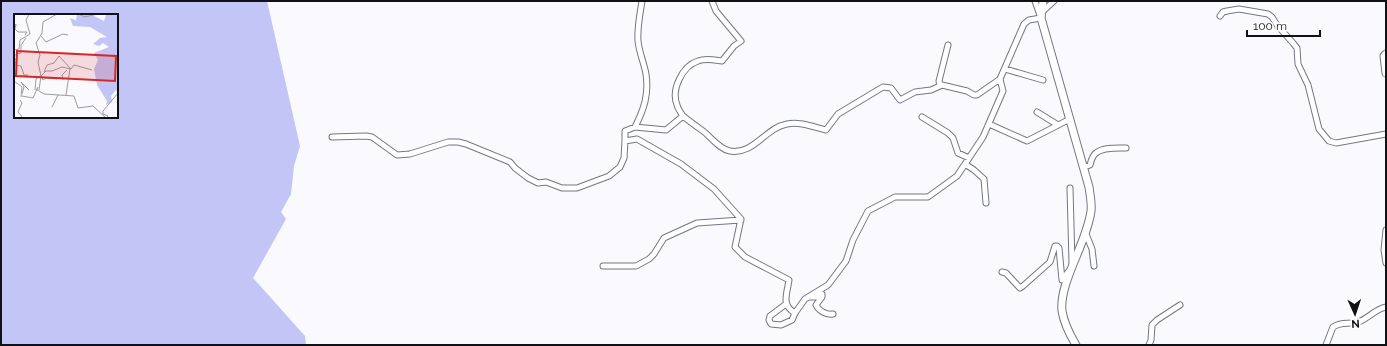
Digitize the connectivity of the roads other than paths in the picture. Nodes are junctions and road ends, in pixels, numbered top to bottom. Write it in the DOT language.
graph roads {
  1 [pos="642,1"];
  2 [pos="712,1"];
  3 [pos="1035,1"];
  4 [pos="1043,1"];
  5 [pos="1054,1"];
  6 [pos="1041,15"];
  7 [pos="1220,16"];
  8 [pos="948,45"];
  9 [pos="1386,54"];
  10 [pos="1005,69"];
  11 [pos="1386,73"];
  12 [pos="1000,79"];
  13 [pos="1043,80"];
  14 [pos="940,86"];
  15 [pos="1037,112"];
  16 [pos="683,116"];
  17 [pos="922,118"];
  18 [pos="1070,119"];
  19 [pos="989,124"];
  20 [pos="1058,125"];
  21 [pos="635,128"];
  22 [pos="1386,134"];
  23 [pos="332,137"];
  24 [pos="625,141"];
  25 [pos="1126,148"];
  26 [pos="969,158"];
  27 [pos="965,164"];
  28 [pos="1084,167"];
  29 [pos="1070,188"];
  30 [pos="986,203"];
  31 [pos="741,220"];
  32 [pos="1386,230"];
  33 [pos="1086,234"];
  34 [pos="1386,263"];
  35 [pos="603,266"];
  36 [pos="1072,266"];
  37 [pos="1094,266"];
  38 [pos="1002,272"];
  39 [pos="808,297"];
  40 [pos="786,304"];
  41 [pos="1180,305"];
  42 [pos="1386,307"];
  43 [pos="797,310"];
  44 [pos="833,314"];
  45 [pos="1076,345"];
  46 [pos="1149,345"];
  47 [pos="1326,345"];
  1 -- 21 [label="street"];
  2 -- 16 [label="street"];
  3 -- 6 [label="street"];
  4 -- 6 [label="main road"];
  5 -- 6 [label="street"];
  6 -- 10 [label="street"];
  6 -- 18 [label="main road"];
  7 -- 22 [label="street"];
  8 -- 14 [label="street"];
  9 -- 11 [label="main road"];
  10 -- 12 [label="street"];
  10 -- 13 [label="street"];
  12 -- 14 [label="street"];
  12 -- 19 [label="street"];
  14 -- 16 [label="street"];
  15 -- 20 [label="street"];
  16 -- 21 [label="street"];
  17 -- 26 [label="street"];
  18 -- 20 [label="street"];
  18 -- 28 [label="main road"];
  19 -- 20 [label="street"];
  19 -- 26 [label="street"];
  21 -- 24 [label="street"];
  23 -- 24 [label="street"];
  24 -- 31 [label="street"];
  25 -- 28 [label="street"];
  26 -- 27 [label="street"];
  27 -- 30 [label="street"];
  27 -- 39 [label="street"];
  28 -- 33 [label="main road"];
  29 -- 36 [label="street"];
  31 -- 35 [label="street"];
  31 -- 40 [label="street"];
  32 -- 34 [label="street"];
  33 -- 36 [label="main road"];
  33 -- 37 [label="street"];
  36 -- 38 [label="street"];
  36 -- 45 [label="main road"];
  39 -- 43 [label="street"];
  39 -- 44 [label="street"];
  40 -- 43 [label="street"];
  40 -- 43 [label="street"];
  41 -- 46 [label="street"];
  42 -- 47 [label="street"];
}
